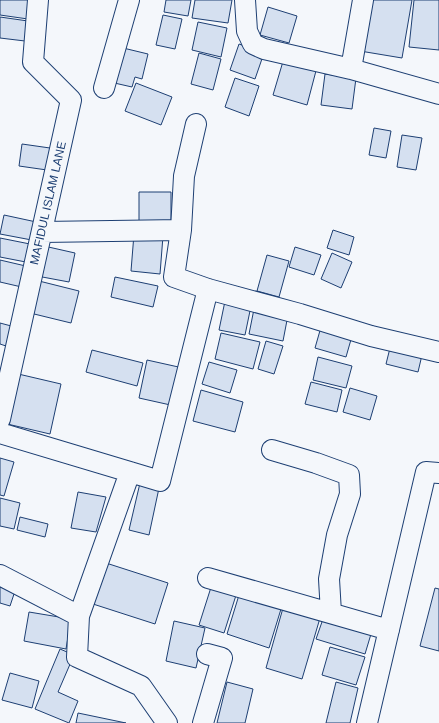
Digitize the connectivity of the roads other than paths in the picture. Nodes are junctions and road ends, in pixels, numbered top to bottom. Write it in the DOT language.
graph roads {
  1 [pos="38,0"];
  2 [pos="129,0"];
  3 [pos="245,0"];
  4 [pos="363,0"];
  5 [pos="351,69"];
  6 [pos="104,88"];
  7 [pos="439,94"];
  8 [pos="196,124"];
  9 [pos="181,230"];
  10 [pos="42,232"];
  11 [pos="208,289"];
  12 [pos="439,352"];
  13 [pos="0,419"];
  14 [pos="0,433"];
  15 [pos="272,450"];
  16 [pos="130,472"];
  17 [pos="439,473"];
  18 [pos="0,575"];
  19 [pos="208,578"];
  20 [pos="331,613"];
  21 [pos="80,616"];
  22 [pos="389,630"];
  23 [pos="207,654"];
  24 [pos="167,723"];
  25 [pos="203,723"];
  26 [pos="367,723"];
  1 -- 10 [label="street, MAFIDUL ISLAM LANE"];
  2 -- 6 [label="street"];
  3 -- 5 [label="street"];
  4 -- 5 [label="street"];
  5 -- 7 [label="street"];
  8 -- 9 [label="street"];
  9 -- 10 [label="street"];
  9 -- 11 [label="street"];
  10 -- 13 [label="street, MAFIDUL ISLAM LANE"];
  11 -- 12 [label="street"];
  11 -- 16 [label="street"];
  14 -- 16 [label="street"];
  15 -- 20 [label="street"];
  16 -- 21 [label="street"];
  17 -- 22 [label="street"];
  18 -- 21 [label="street"];
  19 -- 20 [label="street"];
  20 -- 22 [label="street"];
  21 -- 24 [label="street"];
  22 -- 26 [label="street"];
  23 -- 25 [label="street"];
}
